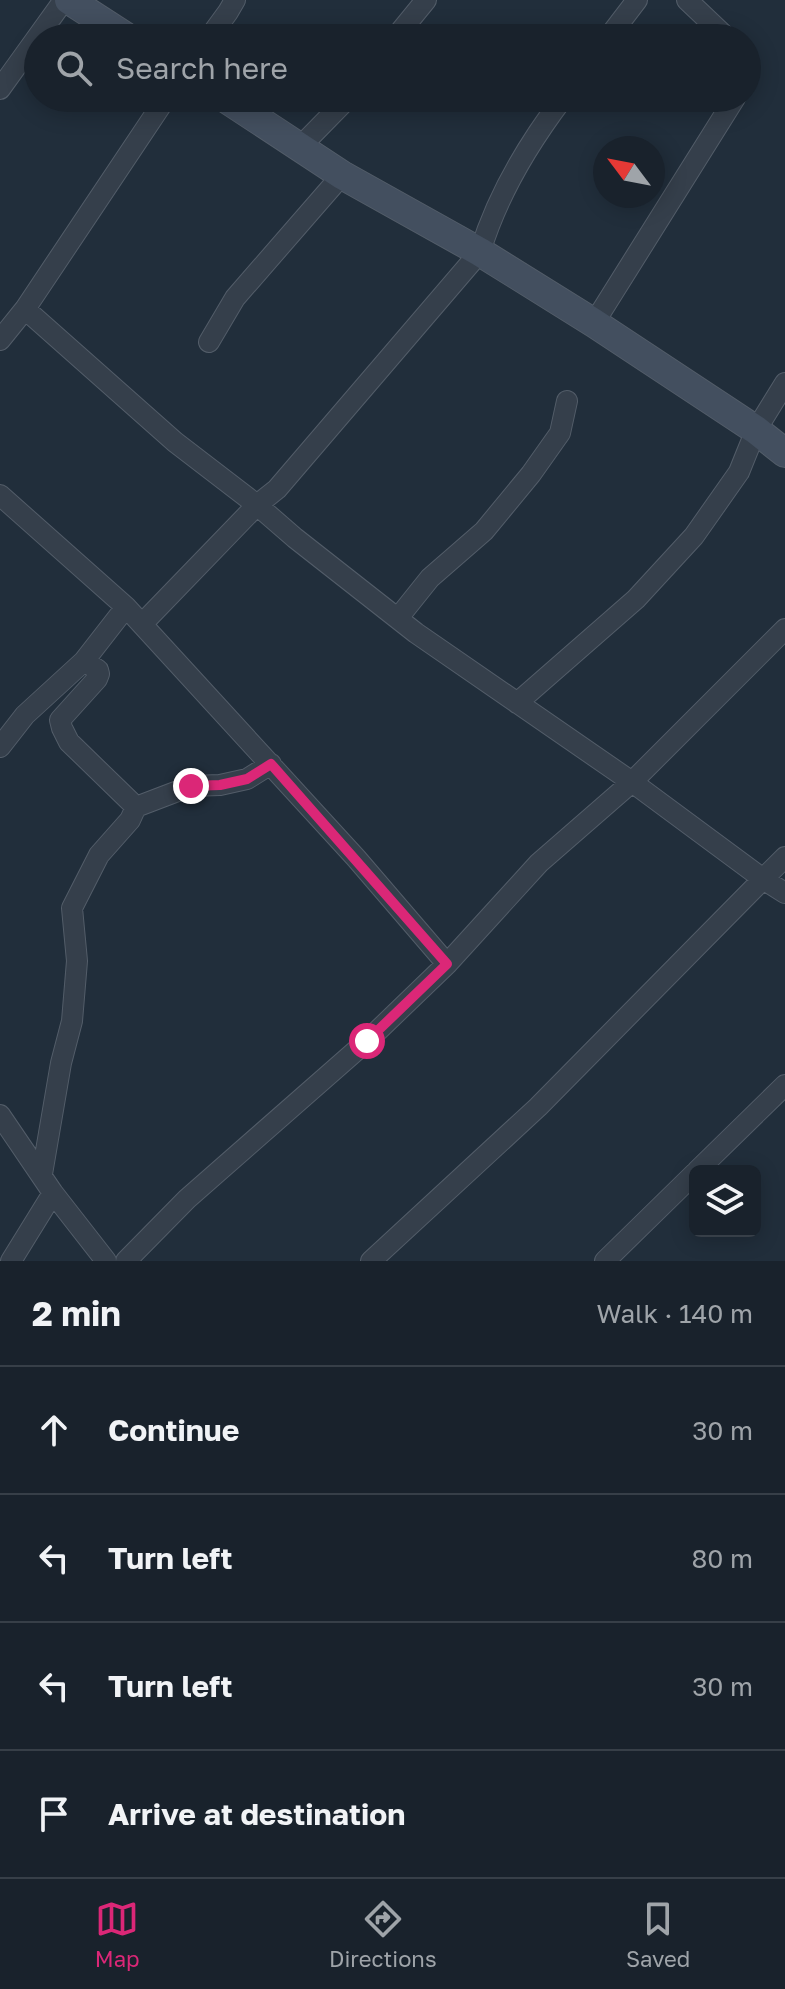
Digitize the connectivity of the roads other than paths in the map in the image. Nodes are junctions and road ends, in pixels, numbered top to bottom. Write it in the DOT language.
graph roads {
  1 [pos="67,0"];
  2 [pos="426,0"];
  3 [pos="637,0"];
  4 [pos="687,0"];
  5 [pos="232,6"];
  6 [pos="49,24"];
  7 [pos="106,24"];
  8 [pos="219,24"];
  9 [pos="406,24"];
  10 [pos="619,24"];
  11 [pos="712,24"];
  12 [pos="24,57"];
  13 [pos="0,89"];
  14 [pos="157,112"];
  15 [pos="247,112"];
  16 [pos="252,112"];
  17 [pos="334,112"];
  18 [pos="552,112"];
  19 [pos="726,112"];
  20 [pos="262,122"];
  21 [pos="300,147"];
  22 [pos="342,175"];
  23 [pos="480,252"];
  24 [pos="25,309"];
  25 [pos="594,323"];
  26 [pos="0,340"];
  27 [pos="209,342"];
  28 [pos="785,383"];
  29 [pos="567,401"];
  30 [pos="756,430"];
  31 [pos="785,453"];
  32 [pos="0,495"];
  33 [pos="257,505"];
  34 [pos="126,607"];
  35 [pos="398,618"];
  36 [pos="142,624"];
  37 [pos="785,629"];
  38 [pos="84,661"];
  39 [pos="517,703"];
  40 [pos="0,747"];
  41 [pos="271,764"];
  42 [pos="632,782"];
  43 [pos="136,807"];
  44 [pos="785,857"];
  45 [pos="763,879"];
  46 [pos="785,893"];
  47 [pos="447,964"];
  48 [pos="785,1085"];
  49 [pos="0,1115"];
  50 [pos="703,1165"];
  51 [pos="42,1174"];
  52 [pos="689,1179"];
  53 [pos="53,1193"];
  54 [pos="11,1261"];
  55 [pos="106,1261"];
  56 [pos="126,1261"];
  57 [pos="371,1261"];
  58 [pos="605,1261"];
  1 -- 6 [label="street"];
  1 -- 7 [label="street"];
  2 -- 9 [label="street"];
  3 -- 10 [label="street"];
  4 -- 11 [label="street"];
  5 -- 8 [label="street"];
  12 -- 13 [label="street"];
  14 -- 24 [label="street"];
  15 -- 20 [label="street"];
  16 -- 20 [label="street"];
  17 -- 21 [label="street"];
  18 -- 23 [label="street"];
  19 -- 25 [label="street"];
  20 -- 21 [label="street"];
  21 -- 22 [label="street"];
  22 -- 23 [label="street"];
  22 -- 27 [label="street"];
  23 -- 25 [label="street"];
  23 -- 33 [label="street"];
  24 -- 26 [label="street"];
  24 -- 33 [label="street"];
  25 -- 30 [label="street"];
  28 -- 30 [label="street"];
  29 -- 35 [label="street"];
  30 -- 31 [label="street"];
  30 -- 39 [label="street"];
  32 -- 34 [label="street"];
  33 -- 35 [label="street"];
  33 -- 36 [label="street"];
  34 -- 36 [label="street"];
  34 -- 38 [label="street"];
  35 -- 39 [label="street"];
  36 -- 41 [label="street"];
  37 -- 42 [label="street"];
  38 -- 40 [label="street"];
  38 -- 43 [label="street"];
  39 -- 42 [label="street"];
  41 -- 43 [label="street"];
  41 -- 47 [label="street"];
  42 -- 45 [label="street"];
  42 -- 47 [label="street"];
  43 -- 51 [label="street"];
  44 -- 45 [label="street"];
  45 -- 46 [label="street"];
  45 -- 57 [label="street"];
  47 -- 56 [label="street"];
  48 -- 50 [label="street"];
  49 -- 51 [label="street"];
  51 -- 53 [label="street"];
  52 -- 58 [label="street"];
  53 -- 54 [label="street"];
  53 -- 55 [label="street"];
}
